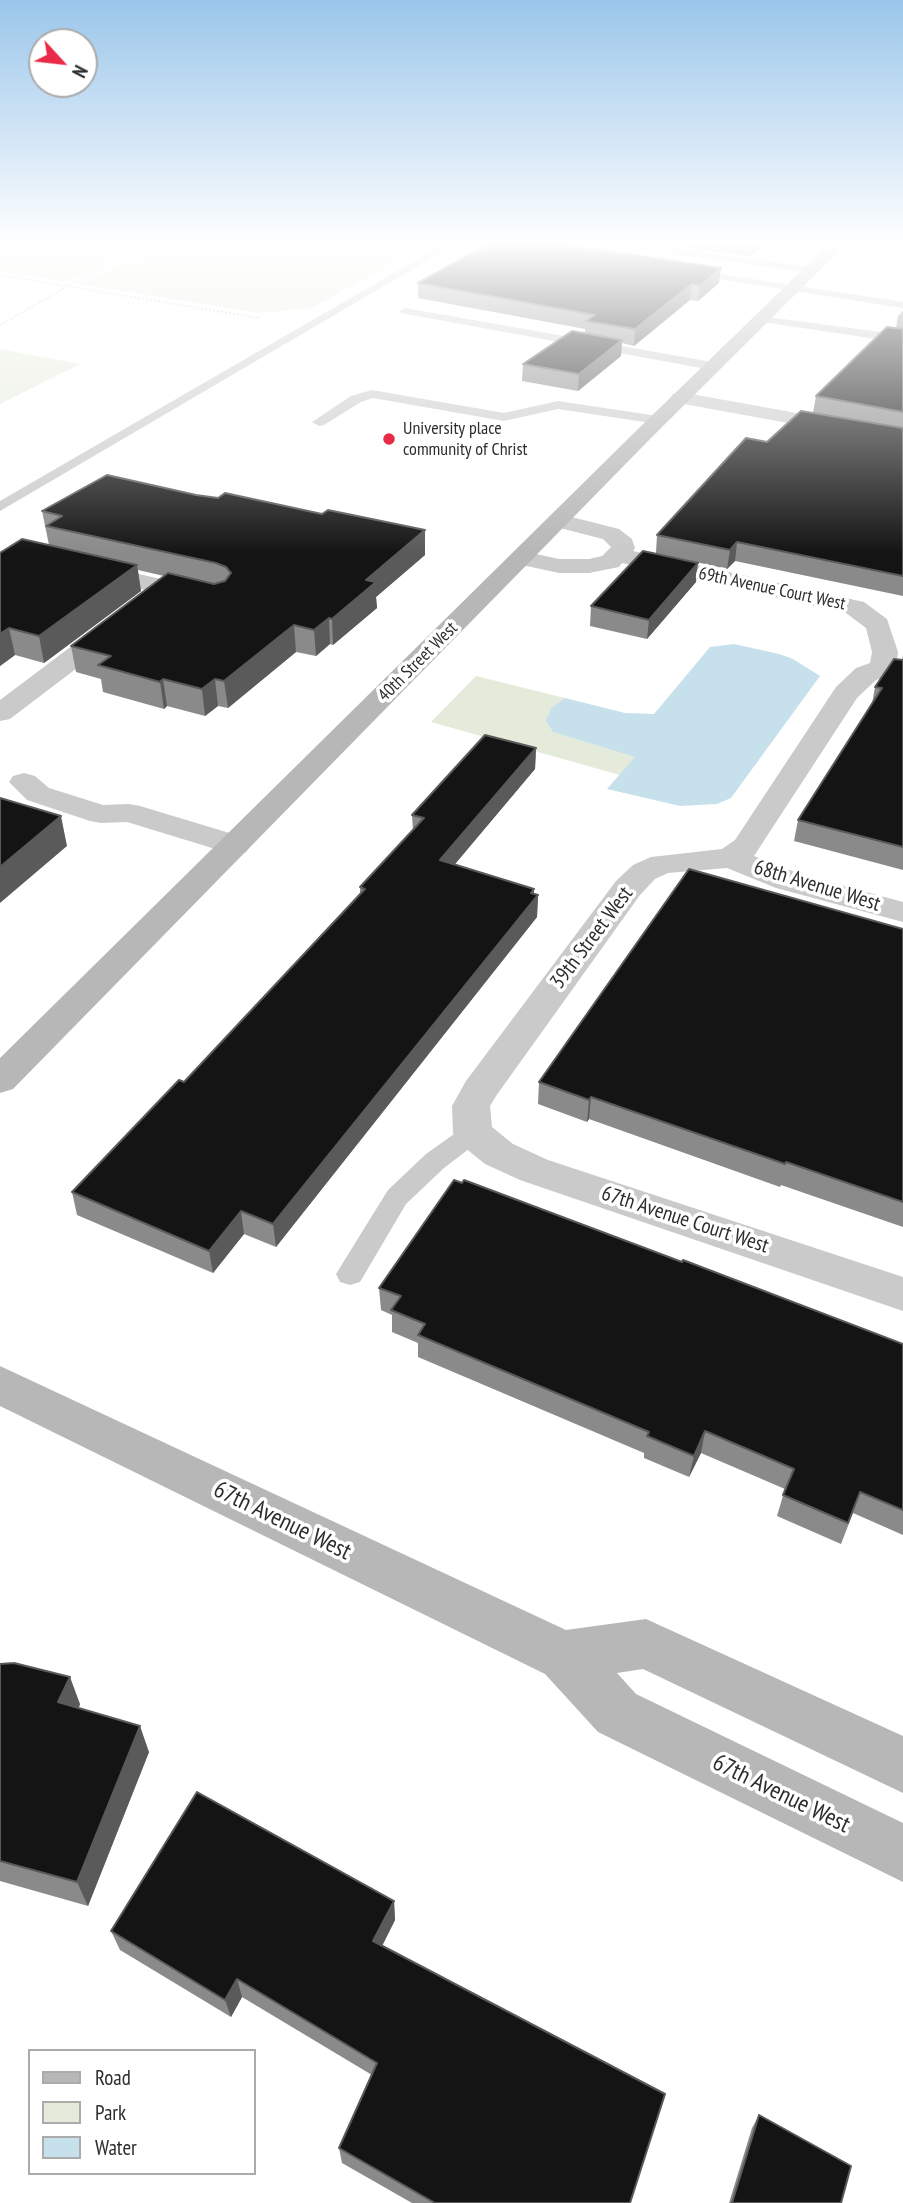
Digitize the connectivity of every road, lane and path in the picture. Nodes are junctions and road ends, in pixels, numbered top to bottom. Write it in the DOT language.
graph roads {
  1 [pos="273,348"];
  2 [pos="609,348"];
  3 [pos="731,348"];
  4 [pos="712,366"];
  5 [pos="680,398"];
  6 [pos="658,420"];
  7 [pos="319,422"];
  8 [pos="903,438"];
  9 [pos="0,508"];
  10 [pos="560,521"];
  11 [pos="618,555"];
  12 [pos="522,558"];
  13 [pos="62,563"];
  14 [pos="166,588"];
  15 [pos="218,599"];
  16 [pos="884,671"];
  17 [pos="0,713"];
  18 [pos="12,779"];
  19 [pos="235,845"];
  20 [pos="731,858"];
  21 [pos="903,912"];
  22 [pos="0,1080"];
  23 [pos="473,1133"];
  24 [pos="350,1274"];
  25 [pos="903,1294"];
  26 [pos="0,1385"];
  27 [pos="564,1656"];
  28 [pos="903,1765"];
  29 [pos="903,1853"];
  1 -- 9 [label="lane"];
  2 -- 4 [label="lane"];
  3 -- 4 [label="main road, 40th Street West"];
  4 -- 5 [label="main road, 40th Street West"];
  5 -- 6 [label="main road, 40th Street West"];
  5 -- 8 [label="street"];
  6 -- 7 [label="lane"];
  6 -- 10 [label="main road, 40th Street West"];
  10 -- 11 [label="street"];
  10 -- 12 [label="main road, 40th Street West"];
  11 -- 12 [label="street"];
  11 -- 16 [label="street, 69th Avenue Court West"];
  12 -- 19 [label="main road, 40th Street West"];
  13 -- 14 [label="street"];
  14 -- 15 [label="street"];
  14 -- 17 [label="street"];
  16 -- 20 [label="street"];
  18 -- 19 [label="street"];
  19 -- 22 [label="main road, 40th Street West"];
  20 -- 21 [label="street, 68th Avenue West"];
  20 -- 23 [label="street, 39th Street West"];
  23 -- 24 [label="lane"];
  23 -- 25 [label="street, 67th Avenue Court West"];
  26 -- 27 [label="main road, 67th Avenue West"];
  27 -- 28 [label="main road"];
  27 -- 29 [label="main road, 67th Avenue West"];
}
